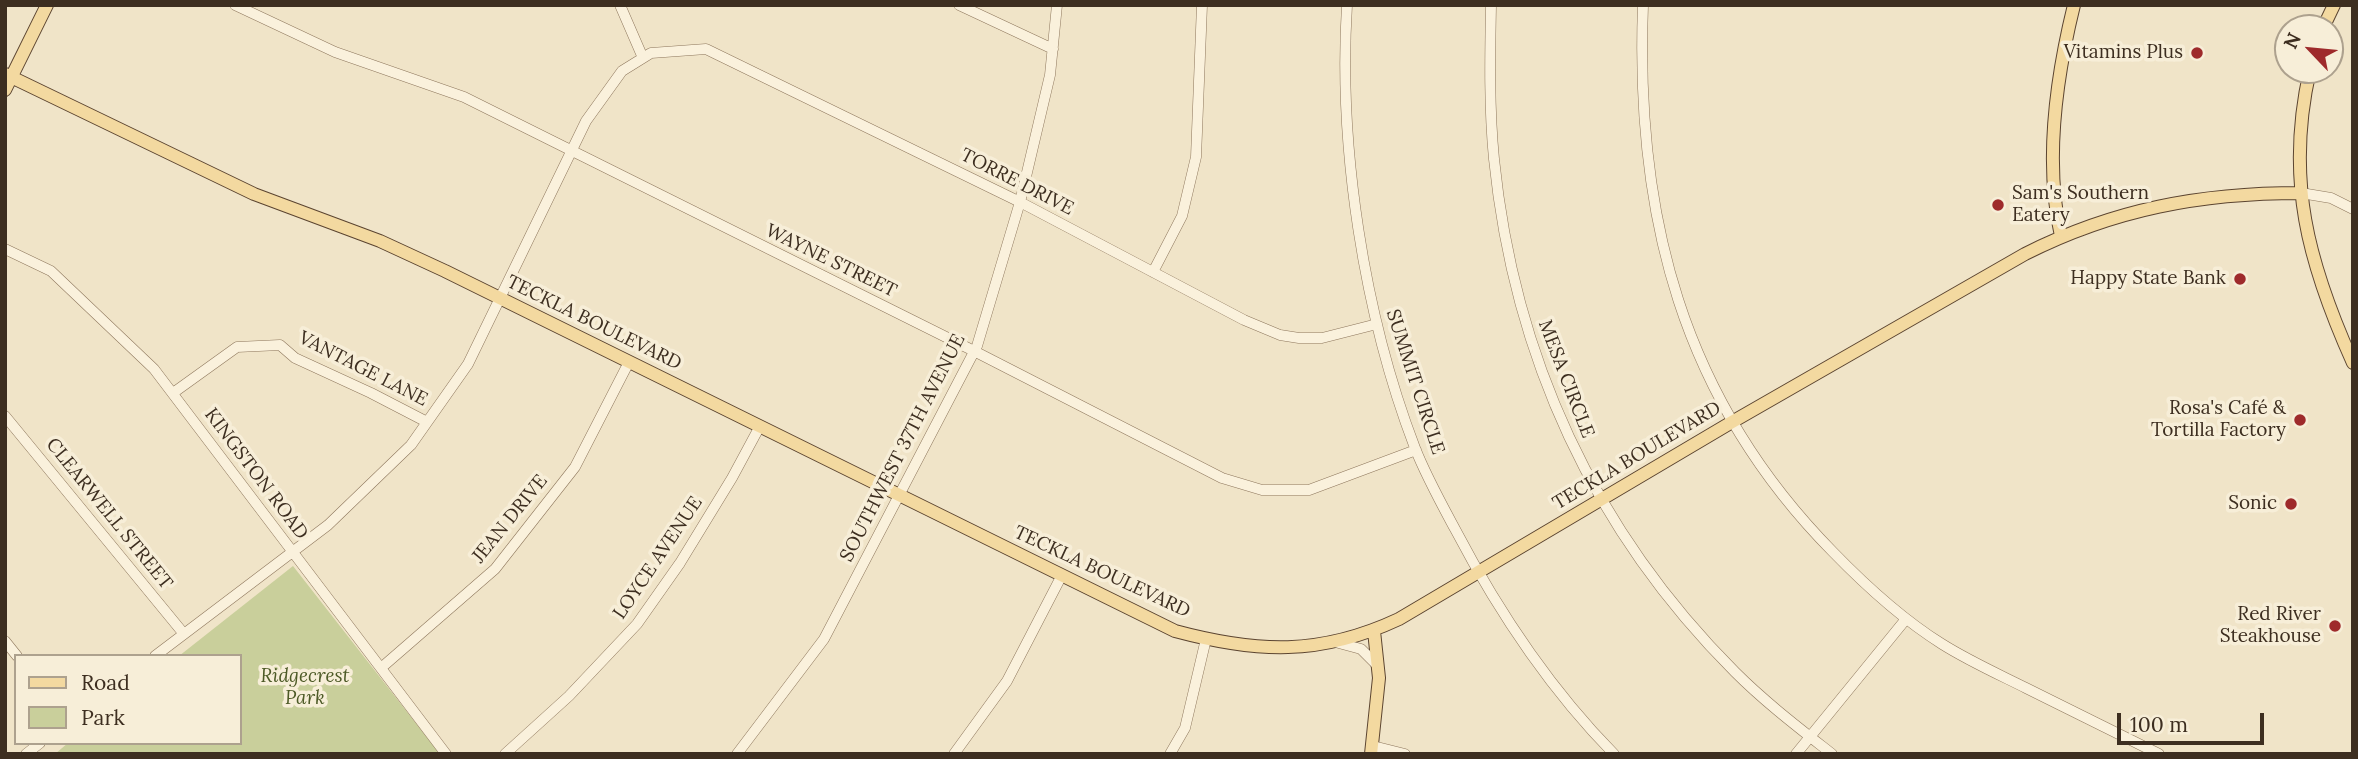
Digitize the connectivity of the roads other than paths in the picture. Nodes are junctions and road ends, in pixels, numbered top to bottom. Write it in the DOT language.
graph roads {
  1 [pos="47,5"];
  2 [pos="235,5"];
  3 [pos="620,5"];
  4 [pos="959,5"];
  5 [pos="1057,5"];
  6 [pos="1202,5"];
  7 [pos="1347,5"];
  8 [pos="1491,5"];
  9 [pos="1643,5"];
  10 [pos="2074,5"];
  11 [pos="1053,49"];
  12 [pos="643,58"];
  13 [pos="8,76"];
  14 [pos="2307,84"];
  15 [pos="5,90"];
  16 [pos="572,151"];
  17 [pos="2301,193"];
  18 [pos="1020,202"];
  19 [pos="2353,209"];
  20 [pos="2061,236"];
  21 [pos="5,249"];
  22 [pos="1153,272"];
  23 [pos="500,298"];
  24 [pos="1377,324"];
  25 [pos="974,351"];
  26 [pos="629,362"];
  27 [pos="2353,363"];
  28 [pos="173,393"];
  29 [pos="5,416"];
  30 [pos="427,422"];
  31 [pos="1732,422"];
  32 [pos="760,426"];
  33 [pos="1416,450"];
  34 [pos="900,495"];
  35 [pos="1602,500"];
  36 [pos="293,552"];
  37 [pos="1478,572"];
  38 [pos="1062,575"];
  39 [pos="1906,619"];
  40 [pos="1374,631"];
  41 [pos="184,634"];
  42 [pos="1206,639"];
  43 [pos="1334,641"];
  44 [pos="158,654"];
  45 [pos="1378,667"];
  46 [pos="381,668"];
  47 [pos="1810,736"];
  48 [pos="1372,750"];
  49 [pos="446,754"];
  50 [pos="505,754"];
  51 [pos="737,754"];
  52 [pos="954,754"];
  53 [pos="1170,754"];
  54 [pos="1405,754"];
  55 [pos="1614,754"];
  56 [pos="1796,754"];
  57 [pos="1832,754"];
  58 [pos="2159,754"];
  1 -- 13 [label="main road"];
  2 -- 16 [label="street, WAYNE STREET"];
  3 -- 12 [label="street"];
  4 -- 11 [label="street"];
  5 -- 11 [label="street, SOUTHWEST 37TH AVENUE"];
  6 -- 22 [label="street"];
  7 -- 24 [label="street, SUMMIT CIRCLE"];
  8 -- 35 [label="street, MESA CIRCLE"];
  9 -- 31 [label="street"];
  10 -- 20 [label="main road"];
  11 -- 18 [label="street, SOUTHWEST 37TH AVENUE"];
  12 -- 16 [label="street"];
  12 -- 18 [label="street, TORRE DRIVE"];
  13 -- 15 [label="main road"];
  13 -- 23 [label="main road, TECKLA BOULEVARD"];
  14 -- 17 [label="main road"];
  16 -- 23 [label="street"];
  16 -- 25 [label="street, WAYNE STREET"];
  17 -- 19 [label="street"];
  17 -- 20 [label="main road, TECKLA BOULEVARD"];
  17 -- 27 [label="main road"];
  18 -- 22 [label="street, TORRE DRIVE"];
  18 -- 25 [label="street, SOUTHWEST 37TH AVENUE"];
  20 -- 31 [label="main road, TECKLA BOULEVARD"];
  21 -- 28 [label="street, KINGSTON ROAD"];
  22 -- 24 [label="street, TORRE DRIVE"];
  23 -- 26 [label="main road, TECKLA BOULEVARD"];
  23 -- 30 [label="street"];
  24 -- 33 [label="street, SUMMIT CIRCLE"];
  25 -- 33 [label="street, WAYNE STREET"];
  25 -- 34 [label="street, SOUTHWEST 37TH AVENUE"];
  26 -- 32 [label="main road, TECKLA BOULEVARD"];
  26 -- 46 [label="street, JEAN DRIVE"];
  28 -- 30 [label="street, VANTAGE LANE"];
  28 -- 36 [label="street, KINGSTON ROAD"];
  29 -- 41 [label="street, CLEARWELL STREET"];
  30 -- 36 [label="street"];
  31 -- 35 [label="main road, TECKLA BOULEVARD"];
  31 -- 39 [label="street"];
  32 -- 34 [label="main road, TECKLA BOULEVARD"];
  32 -- 50 [label="street, LOYCE AVENUE"];
  33 -- 37 [label="street, SUMMIT CIRCLE"];
  34 -- 38 [label="main road, TECKLA BOULEVARD"];
  34 -- 51 [label="street, SOUTHWEST 37TH AVENUE"];
  35 -- 37 [label="main road, TECKLA BOULEVARD"];
  35 -- 47 [label="street, MESA CIRCLE"];
  36 -- 41 [label="street"];
  36 -- 46 [label="street, KINGSTON ROAD"];
  37 -- 40 [label="main road, TECKLA BOULEVARD"];
  37 -- 55 [label="street, SUMMIT CIRCLE"];
  38 -- 42 [label="main road, TECKLA BOULEVARD"];
  38 -- 52 [label="street"];
  39 -- 47 [label="street"];
  39 -- 58 [label="street"];
  40 -- 43 [label="main road, TECKLA BOULEVARD"];
  40 -- 45 [label="main road"];
  41 -- 44 [label="street"];
  42 -- 43 [label="main road, TECKLA BOULEVARD"];
  42 -- 53 [label="street"];
  43 -- 45 [label="street"];
  45 -- 48 [label="main road"];
  46 -- 49 [label="street, KINGSTON ROAD"];
  47 -- 56 [label="street"];
  47 -- 57 [label="street, MESA CIRCLE"];
  48 -- 54 [label="street"];
}
